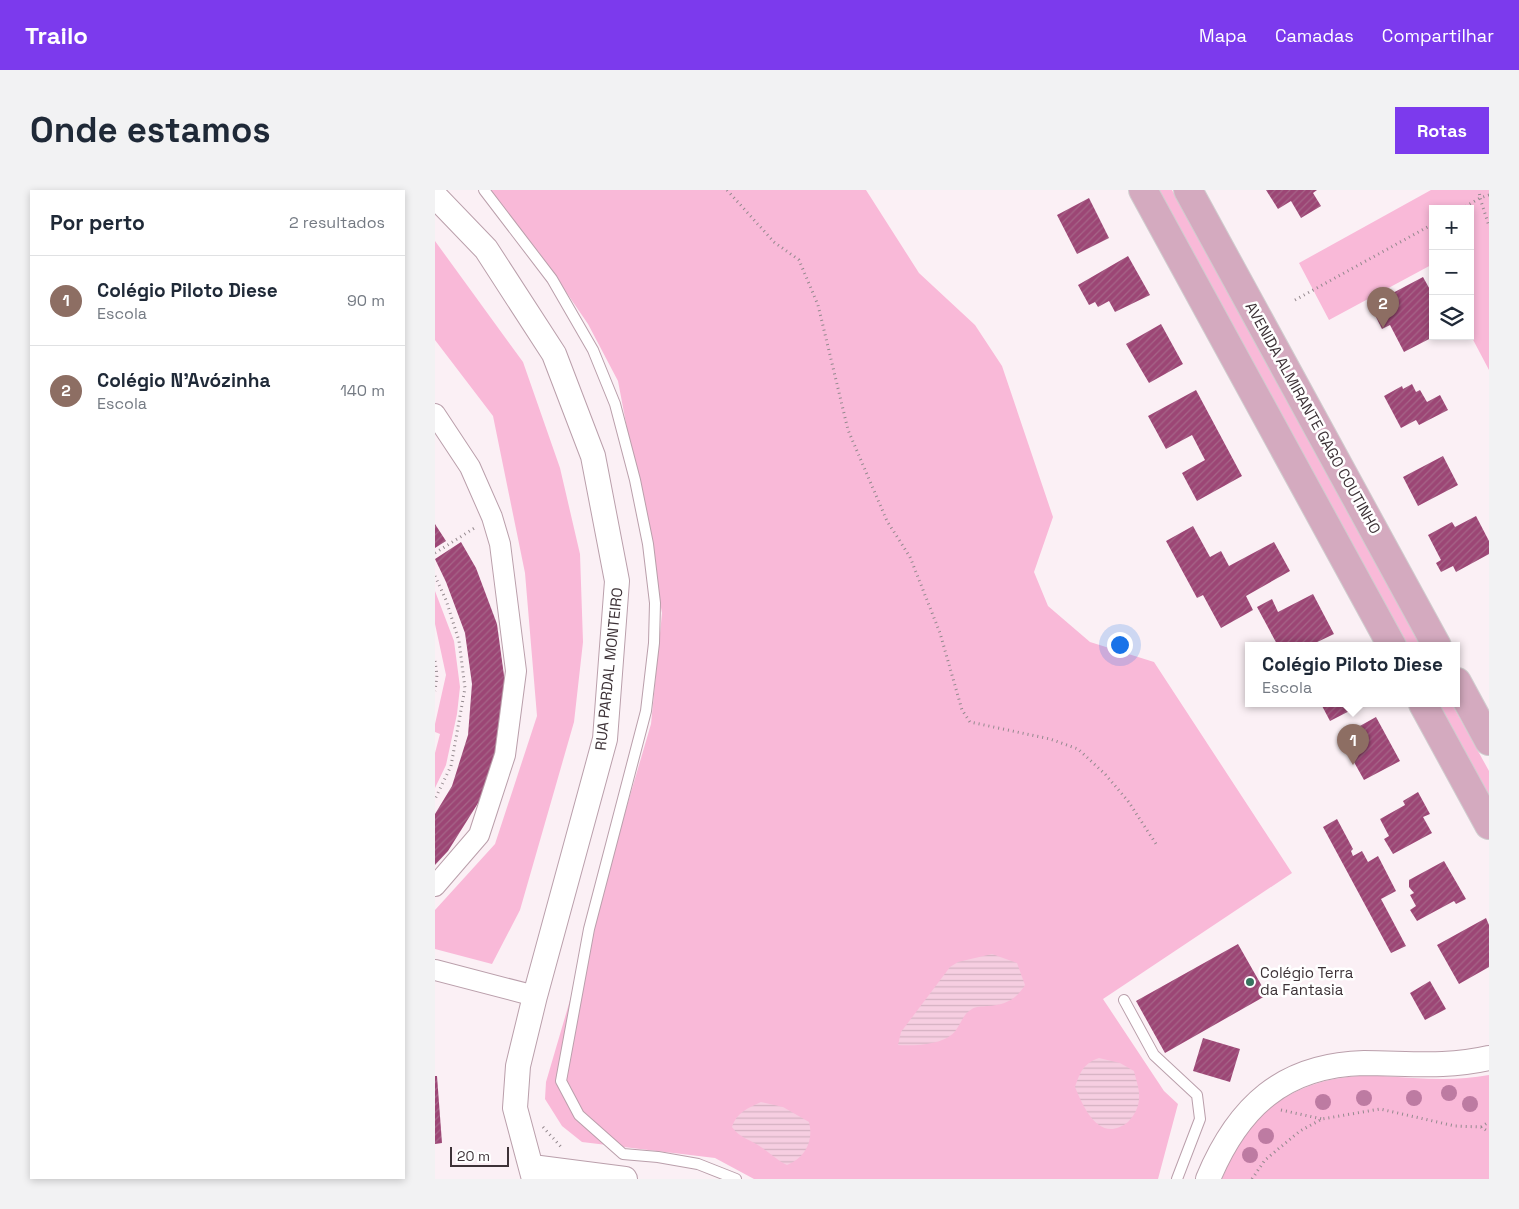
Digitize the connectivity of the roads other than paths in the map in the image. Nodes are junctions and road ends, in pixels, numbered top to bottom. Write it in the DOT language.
graph roads {
  1 [pos="484,190"];
  2 [pos="1143,190"];
  3 [pos="1188,190"];
  4 [pos="435,196"];
  5 [pos="435,414"];
  6 [pos="1390,642"];
  7 [pos="1435,642"];
  8 [pos="1460,688"];
  9 [pos="1425,707"];
  10 [pos="1489,741"];
  11 [pos="1489,825"];
  12 [pos="435,886"];
  13 [pos="435,970"];
  14 [pos="535,996"];
  15 [pos="1125,1000"];
  16 [pos="1489,1058"];
  17 [pos="533,1173"];
  18 [pos="625,1179"];
  19 [pos="736,1179"];
  20 [pos="1177,1179"];
  21 [pos="1208,1179"];
  1 -- 19 [label="lane"];
  2 -- 6 [label="main road"];
  3 -- 7 [label="main road, AVENIDA ALMIRANTE GAGO COUTINHO"];
  4 -- 14 [label="street, RUA PARDAL MONTEIRO"];
  5 -- 12 [label="street"];
  8 -- 10 [label="main road"];
  9 -- 11 [label="main road"];
  13 -- 14 [label="street"];
  14 -- 17 [label="street, RUA PARDAL MONTEIRO"];
  15 -- 20 [label="lane"];
  16 -- 21 [label="street"];
  17 -- 18 [label="street"];
}
